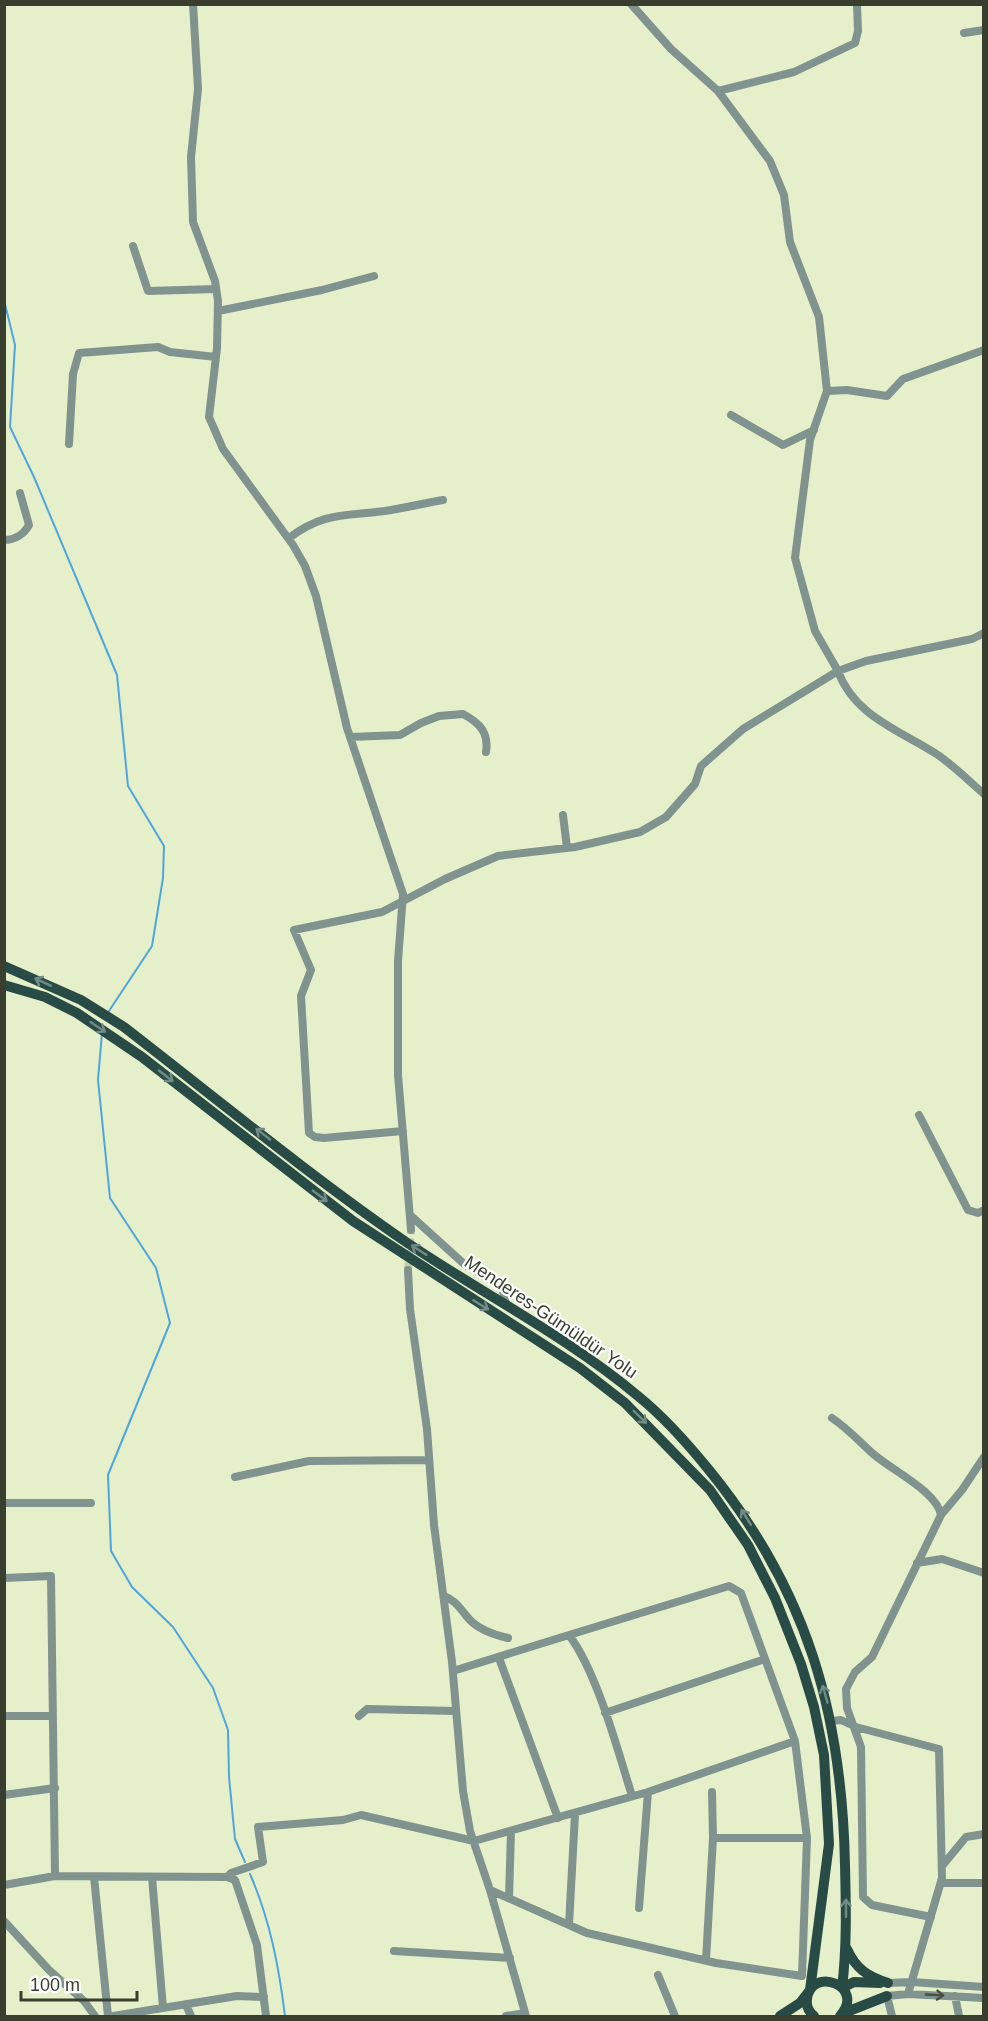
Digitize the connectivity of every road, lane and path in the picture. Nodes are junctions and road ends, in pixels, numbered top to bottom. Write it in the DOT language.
graph roads {
  1 [pos="193,4"];
  2 [pos="631,4"];
  3 [pos="857,4"];
  4 [pos="984,30"];
  5 [pos="964,33"];
  6 [pos="718,91"];
  7 [pos="133,246"];
  8 [pos="374,276"];
  9 [pos="216,289"];
  10 [pos="218,311"];
  11 [pos="984,350"];
  12 [pos="216,357"];
  13 [pos="826,391"];
  14 [pos="731,416"];
  15 [pos="814,430"];
  16 [pos="69,444"];
  17 [pos="20,493"];
  18 [pos="443,500"];
  19 [pos="288,538"];
  20 [pos="4,540"];
  21 [pos="984,633"];
  22 [pos="838,671"];
  23 [pos="350,737"];
  24 [pos="486,752"];
  25 [pos="984,794"];
  26 [pos="563,815"];
  27 [pos="567,848"];
  28 [pos="403,903"];
  29 [pos="4,966"];
  30 [pos="4,985"];
  31 [pos="919,1115"];
  32 [pos="404,1131"];
  33 [pos="984,1210"];
  34 [pos="410,1215"];
  35 [pos="411,1230"];
  36 [pos="408,1270"];
  37 [pos="506,1305"];
  38 [pos="832,1418"];
  39 [pos="984,1457"];
  40 [pos="429,1460"];
  41 [pos="235,1477"];
  42 [pos="4,1503"];
  43 [pos="91,1503"];
  44 [pos="941,1515"];
  45 [pos="917,1563"];
  46 [pos="984,1573"];
  47 [pos="4,1578"];
  48 [pos="444,1596"];
  49 [pos="569,1635"];
  50 [pos="508,1638"];
  51 [pos="499,1658"];
  52 [pos="765,1659"];
  53 [pos="453,1671"];
  54 [pos="456,1711"];
  55 [pos="604,1713"];
  56 [pos="4,1716"];
  57 [pos="52,1716"];
  58 [pos="359,1716"];
  59 [pos="832,1720"];
  60 [pos="856,1728"];
  61 [pos="795,1741"];
  62 [pos="55,1788"];
  63 [pos="648,1792"];
  64 [pos="712,1792"];
  65 [pos="4,1795"];
  66 [pos="632,1796"];
  67 [pos="575,1814"];
  68 [pos="558,1818"];
  69 [pos="511,1831"];
  70 [pos="984,1834"];
  71 [pos="713,1838"];
  72 [pos="807,1838"];
  73 [pos="474,1841"];
  74 [pos="942,1866"];
  75 [pos="55,1876"];
  76 [pos="93,1877"];
  77 [pos="152,1877"];
  78 [pos="227,1877"];
  79 [pos="984,1882"];
  80 [pos="941,1883"];
  81 [pos="4,1885"];
  82 [pos="490,1890"];
  83 [pos="509,1898"];
  84 [pos="639,1908"];
  85 [pos="931,1917"];
  86 [pos="4,1921"];
  87 [pos="569,1925"];
  88 [pos="846,1946"];
  89 [pos="394,1951"];
  90 [pos="510,1958"];
  91 [pos="706,1960"];
  92 [pos="658,1975"];
  93 [pos="912,1982"];
  94 [pos="888,1983"];
  95 [pos="984,1987"];
  96 [pos="842,1988"];
  97 [pos="810,1990"];
  98 [pos="908,1994"];
  99 [pos="887,1996"];
  100 [pos="955,1996"];
  101 [pos="264,1997"];
  102 [pos="984,1998"];
  103 [pos="186,2005"];
  104 [pos="163,2008"];
  105 [pos="526,2015"];
  106 [pos="843,2015"];
  107 [pos="95,2016"];
  108 [pos="108,2016"];
  109 [pos="113,2016"];
  110 [pos="191,2016"];
  111 [pos="266,2016"];
  112 [pos="506,2016"];
  113 [pos="675,2016"];
  114 [pos="780,2016"];
  115 [pos="810,2016"];
  116 [pos="892,2016"];
  117 [pos="959,2016"];
  1 -- 9 [label="street"];
  2 -- 6 [label="street"];
  3 -- 6 [label="street"];
  4 -- 5 [label="street"];
  6 -- 13 [label="street"];
  7 -- 9 [label="street"];
  8 -- 10 [label="street"];
  9 -- 10 [label="street"];
  10 -- 12 [label="street"];
  11 -- 13 [label="street"];
  12 -- 16 [label="street"];
  12 -- 19 [label="street"];
  13 -- 15 [label="street"];
  14 -- 15 [label="street"];
  15 -- 22 [label="street"];
  17 -- 20 [label="street"];
  18 -- 19 [label="street"];
  19 -- 23 [label="street"];
  21 -- 22 [label="street"];
  22 -- 25 [label="street"];
  22 -- 27 [label="street"];
  23 -- 24 [label="street"];
  23 -- 28 [label="street"];
  26 -- 27 [label="street"];
  27 -- 28 [label="street"];
  28 -- 32 [label="street"];
  28 -- 32 [label="street"];
  37 -- 29 [label="main road, Menderes-Gümüldür Yolu, one-way"];
  30 -- 97 [label="main road, Menderes-Gümüldür Yolu, one-way"];
  31 -- 33 [label="street"];
  32 -- 34 [label="street"];
  34 -- 35 [label="street"];
  34 -- 37 [label="street"];
  36 -- 40 [label="street"];
  59 -- 37 [label="main road, Menderes-Gümüldür Yolu, one-way"];
  38 -- 44 [label="street"];
  39 -- 44 [label="street"];
  40 -- 41 [label="street"];
  40 -- 48 [label="street"];
  42 -- 43 [label="street"];
  44 -- 45 [label="street"];
  45 -- 46 [label="street"];
  45 -- 60 [label="street"];
  47 -- 57 [label="street"];
  48 -- 50 [label="street"];
  48 -- 53 [label="street"];
  49 -- 51 [label="street"];
  49 -- 52 [label="street"];
  49 -- 55 [label="street"];
  51 -- 53 [label="street"];
  51 -- 68 [label="street"];
  52 -- 55 [label="street"];
  52 -- 61 [label="street"];
  53 -- 54 [label="street"];
  54 -- 58 [label="street"];
  54 -- 73 [label="street"];
  55 -- 66 [label="street"];
  56 -- 57 [label="street"];
  57 -- 62 [label="street"];
  59 -- 60 [label="street"];
  88 -- 59 [label="main road, Menderes-Gümüldür Yolu, one-way"];
  60 -- 74 [label="street"];
  60 -- 85 [label="street"];
  61 -- 63 [label="street"];
  61 -- 72 [label="street"];
  62 -- 65 [label="street"];
  62 -- 75 [label="street"];
  63 -- 66 [label="street"];
  63 -- 84 [label="street"];
  64 -- 71 [label="street"];
  66 -- 67 [label="street"];
  67 -- 68 [label="street"];
  67 -- 87 [label="street"];
  68 -- 69 [label="street"];
  69 -- 73 [label="street"];
  69 -- 83 [label="street"];
  70 -- 74 [label="street"];
  71 -- 72 [label="street"];
  71 -- 91 [label="street"];
  72 -- 91 [label="street"];
  73 -- 78 [label="street"];
  73 -- 82 [label="street"];
  74 -- 80 [label="street"];
  75 -- 76 [label="street"];
  75 -- 81 [label="street"];
  76 -- 77 [label="street"];
  76 -- 108 [label="street"];
  77 -- 78 [label="street"];
  77 -- 104 [label="street"];
  78 -- 101 [label="street"];
  79 -- 80 [label="street"];
  80 -- 85 [label="street"];
  82 -- 83 [label="street"];
  82 -- 90 [label="street"];
  83 -- 87 [label="street"];
  85 -- 93 [label="street"];
  86 -- 107 [label="street"];
  87 -- 91 [label="street"];
  88 -- 94 [label="main road"];
  88 -- 96 [label="main road, Menderes-Gümüldür Yolu"];
  89 -- 90 [label="street"];
  90 -- 105 [label="street"];
  92 -- 113 [label="street"];
  93 -- 94 [label="street"];
  93 -- 95 [label="street"];
  93 -- 98 [label="street"];
  94 -- 96 [label="main road"];
  96 -- 97 [label="main road"];
  96 -- 106 [label="main road, Menderes-Gümüldür Yolu"];
  97 -- 114 [label="main road"];
  97 -- 115 [label="main road, Menderes-Gümüldür Yolu"];
  98 -- 99 [label="street"];
  98 -- 100 [label="street, one-way"];
  99 -- 106 [label="main road"];
  99 -- 116 [label="street"];
  100 -- 102 [label="street"];
  100 -- 117 [label="street"];
  101 -- 103 [label="street"];
  101 -- 111 [label="street"];
  103 -- 104 [label="street"];
  103 -- 110 [label="street"];
  104 -- 109 [label="street"];
  105 -- 112 [label="street"];
}
